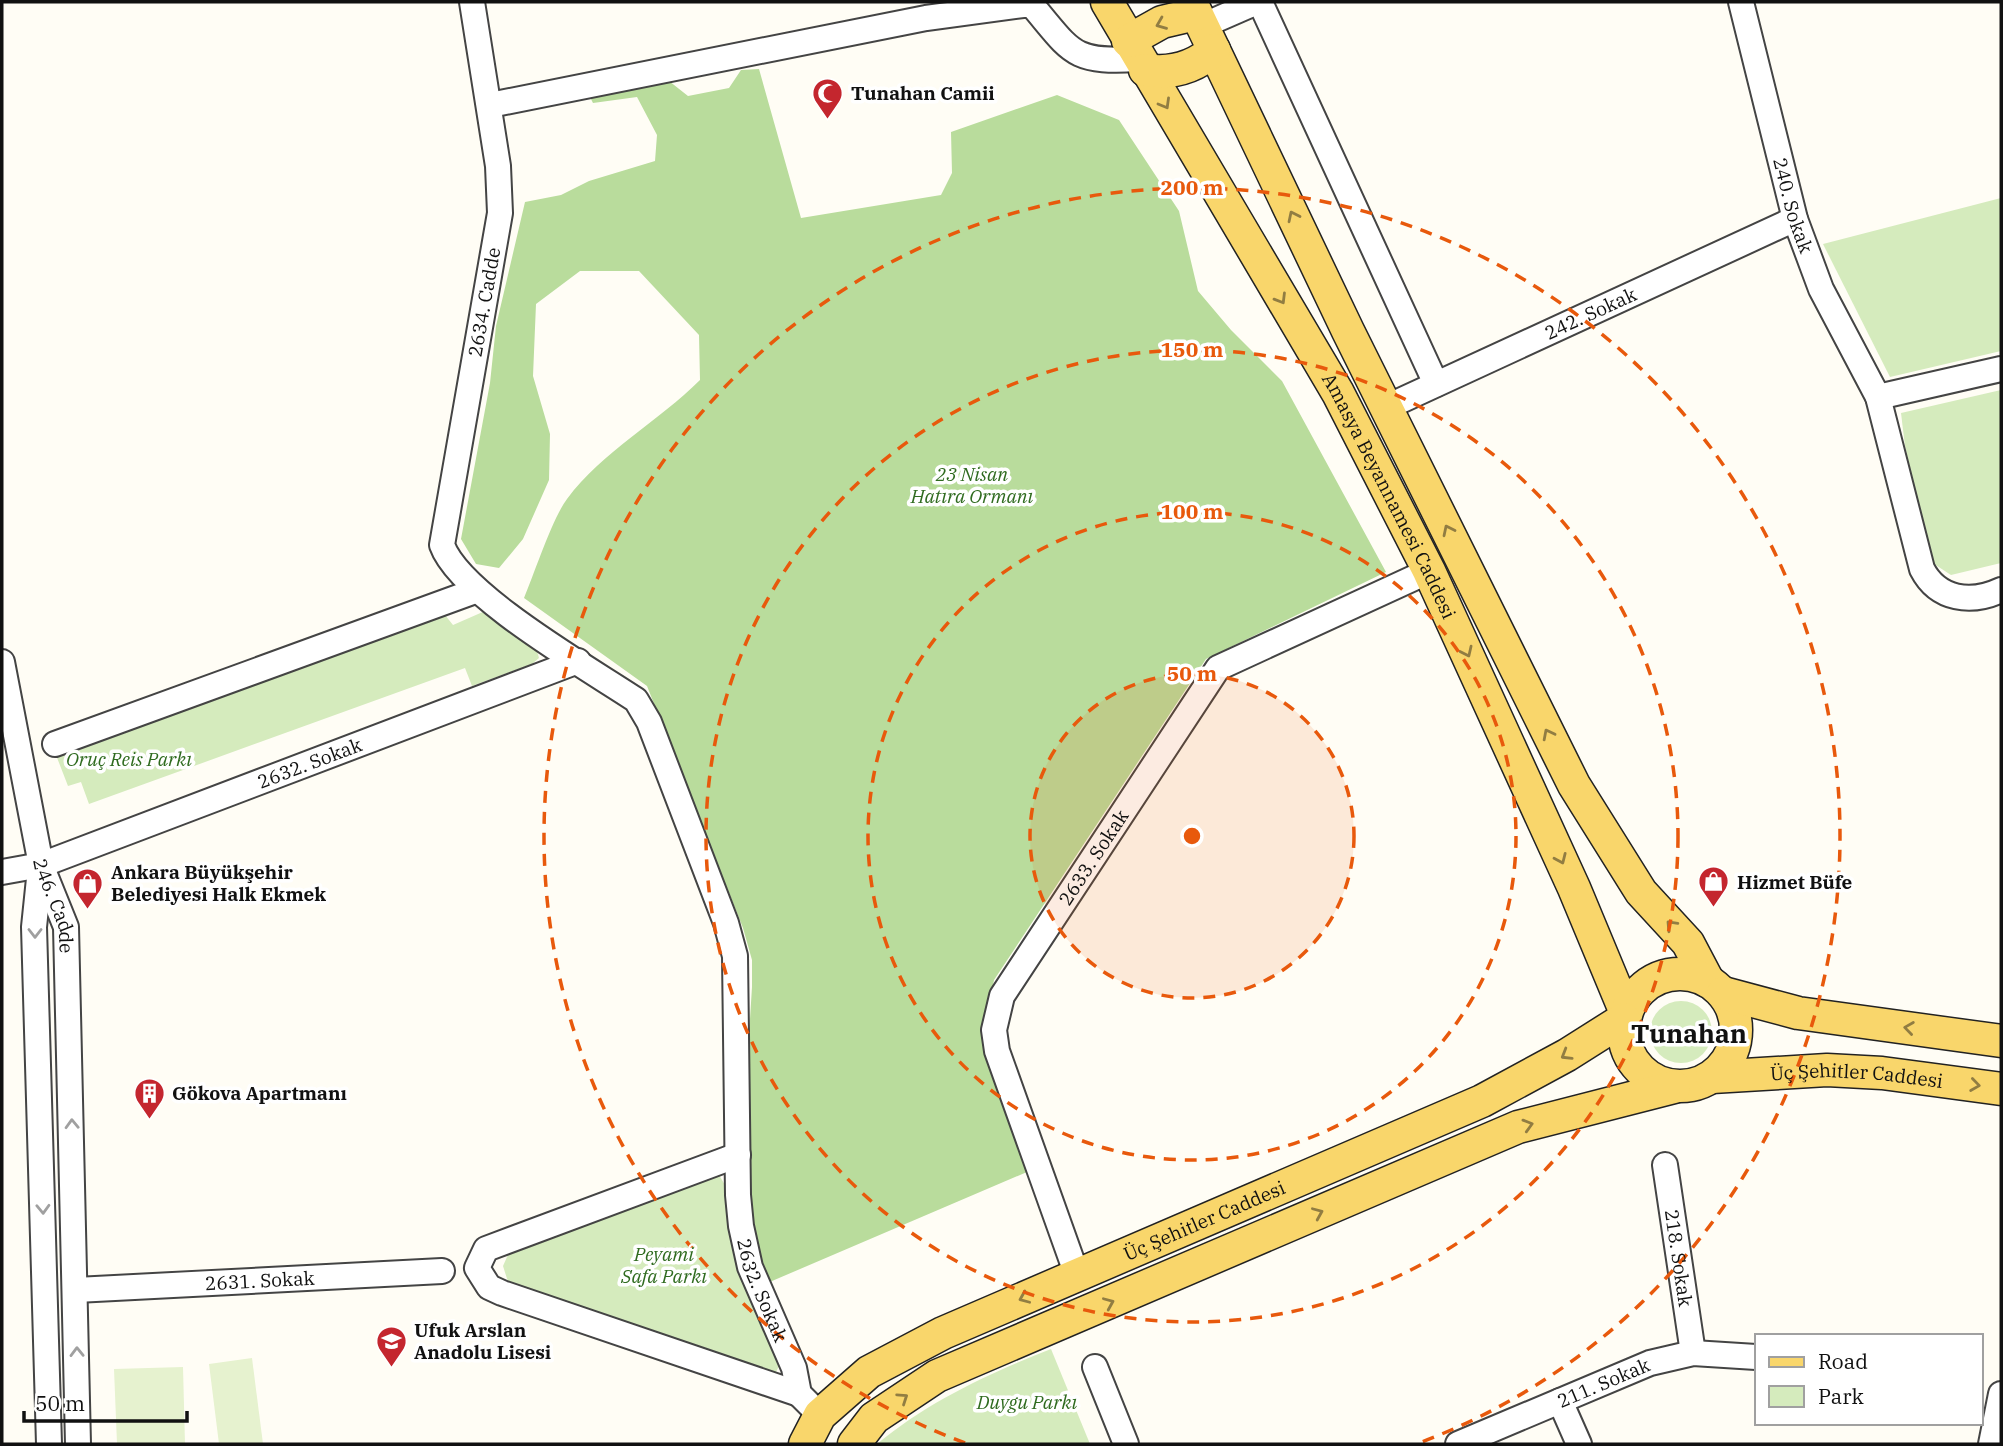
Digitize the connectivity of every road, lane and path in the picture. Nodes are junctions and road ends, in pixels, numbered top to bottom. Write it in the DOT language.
graph roads {
  1 [pos="472,2"];
  2 [pos="1107,2"];
  3 [pos="1258,2"];
  4 [pos="1741,2"];
  5 [pos="1201,23"];
  6 [pos="1137,57"];
  7 [pos="490,105"];
  8 [pos="1795,219"];
  9 [pos="2001,369"];
  10 [pos="1436,384"];
  11 [pos="1878,397"];
  12 [pos="1387,407"];
  13 [pos="1429,571"];
  14 [pos="2001,590"];
  15 [pos="475,591"];
  16 [pos="578,661"];
  17 [pos="2,662"];
  18 [pos="55,744"];
  19 [pos="41,865"];
  20 [pos="2,872"];
  21 [pos="1716,987"];
  22 [pos="1625,1016"];
  23 [pos="2001,1041"];
  24 [pos="1712,1077"];
  25 [pos="1674,1087"];
  26 [pos="2001,1089"];
  27 [pos="738,1155"];
  28 [pos="1665,1165"];
  29 [pos="442,1271"];
  30 [pos="1077,1276"];
  31 [pos="76,1290"];
  32 [pos="1693,1353"];
  33 [pos="1755,1357"];
  34 [pos="1095,1367"];
  35 [pos="1982,1387"];
  36 [pos="2001,1392"];
  37 [pos="1560,1401"];
  38 [pos="809,1404"];
  39 [pos="50,1444"];
  40 [pos="78,1444"];
  41 [pos="805,1444"];
  42 [pos="854,1444"];
  43 [pos="1126,1444"];
  44 [pos="1458,1444"];
  45 [pos="1579,1444"];
  46 [pos="1991,1444"];
  1 -- 7 [label="street, 2634. Cadde"];
  2 -- 6 [label="main road, Amasya Beyannamesi Caddesi"];
  3 -- 5 [label="street"];
  3 -- 10 [label="street"];
  4 -- 8 [label="street, 240. Sokak"];
  5 -- 6 [label="main road, one-way"];
  5 -- 6 [label="main road"];
  12 -- 5 [label="main road, Amasya Beyannamesi Caddesi, one-way"];
  6 -- 7 [label="street"];
  6 -- 13 [label="main road, Amasya Beyannamesi Caddesi, one-way"];
  7 -- 15 [label="street, 2634. Cadde"];
  8 -- 10 [label="street, 242. Sokak"];
  8 -- 11 [label="street, 240. Sokak"];
  9 -- 11 [label="street"];
  10 -- 12 [label="street, 242. Sokak"];
  11 -- 14 [label="street, 240. Sokak"];
  21 -- 12 [label="main road, Amasya Beyannamesi Caddesi, one-way"];
  13 -- 22 [label="main road, Amasya Beyannamesi Caddesi, one-way"];
  13 -- 30 [label="street, 2633. Sokak"];
  15 -- 16 [label="street, 2632. Sokak"];
  15 -- 18 [label="street"];
  16 -- 19 [label="street, 2632. Sokak"];
  16 -- 27 [label="street, 2632. Sokak"];
  17 -- 19 [label="street"];
  19 -- 20 [label="street, 2632. Sokak"];
  31 -- 19 [label="street, 246. Cadde, one-way"];
  19 -- 39 [label="street, 246. Cadde, one-way"];
  21 -- 22 [label="main road"];
  23 -- 21 [label="main road, one-way"];
  21 -- 24 [label="main road"];
  22 -- 25 [label="main road"];
  22 -- 30 [label="main road, Üç Şehitler Caddesi, one-way"];
  24 -- 25 [label="main road"];
  24 -- 26 [label="main road, Üç Şehitler Caddesi, one-way"];
  42 -- 25 [label="main road, Üç Şehitler Caddesi, one-way"];
  27 -- 38 [label="street, 2632. Sokak"];
  27 -- 38 [label="street"];
  28 -- 32 [label="street, 218. Sokak"];
  29 -- 31 [label="street, 2631. Sokak"];
  30 -- 38 [label="main road, Üç Şehitler Caddesi, one-way"];
  40 -- 31 [label="street, 246. Cadde, one-way"];
  32 -- 33 [label="street, 211. Sokak"];
  32 -- 37 [label="street, 211. Sokak"];
  34 -- 43 [label="street"];
  35 -- 36 [label="street"];
  36 -- 46 [label="street"];
  37 -- 44 [label="street, 211. Sokak"];
  37 -- 45 [label="street"];
  38 -- 41 [label="main road, Üç Şehitler Caddesi"];
}
